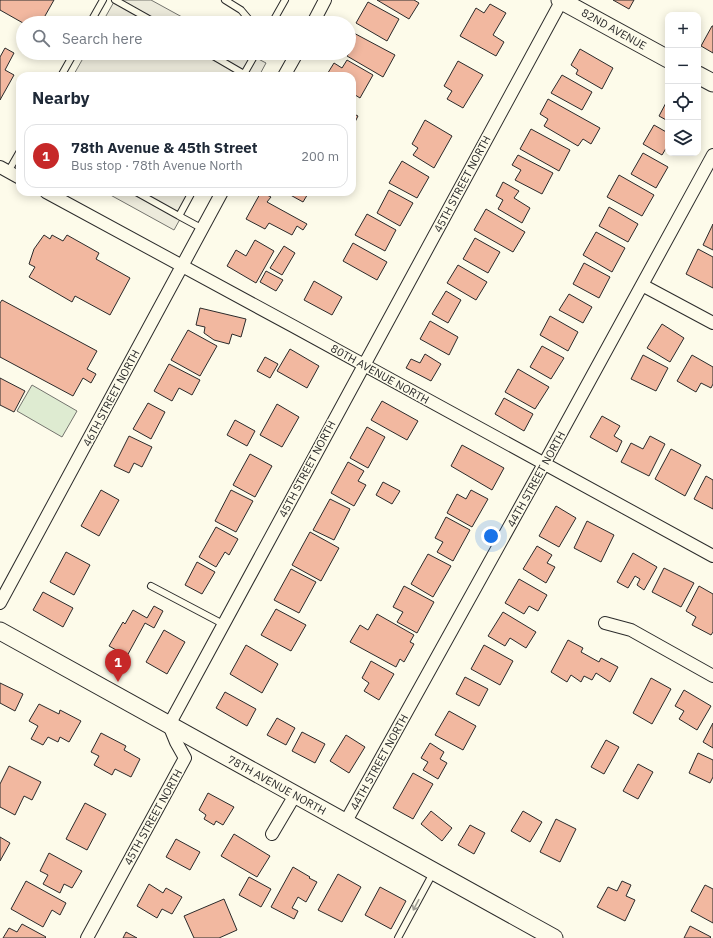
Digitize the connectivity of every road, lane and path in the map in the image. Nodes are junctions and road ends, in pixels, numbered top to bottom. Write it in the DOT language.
graph roads {
  1 [pos="103,0"];
  2 [pos="115,0"];
  3 [pos="226,0"];
  4 [pos="285,0"];
  5 [pos="325,0"];
  6 [pos="561,0"];
  7 [pos="94,16"];
  8 [pos="144,16"];
  9 [pos="247,16"];
  10 [pos="276,16"];
  11 [pos="317,16"];
  12 [pos="665,57"];
  13 [pos="70,60"];
  14 [pos="220,60"];
  15 [pos="253,60"];
  16 [pos="293,60"];
  17 [pos="63,72"];
  18 [pos="242,72"];
  19 [pos="248,72"];
  20 [pos="286,72"];
  21 [pos="701,77"];
  22 [pos="713,84"];
  23 [pos="713,155"];
  24 [pos="16,156"];
  25 [pos="3,172"];
  26 [pos="16,177"];
  27 [pos="53,196"];
  28 [pos="143,196"];
  29 [pos="190,196"];
  30 [pos="220,196"];
  31 [pos="179,216"];
  32 [pos="203,229"];
  33 [pos="183,266"];
  34 [pos="642,285"];
  35 [pos="713,323"];
  36 [pos="363,366"];
  37 [pos="544,464"];
  38 [pos="713,556"];
  39 [pos="151,586"];
  40 [pos="0,604"];
  41 [pos="605,623"];
  42 [pos="223,624"];
  43 [pos="0,631"];
  44 [pos="713,676"];
  45 [pos="169,725"];
  46 [pos="295,795"];
  47 [pos="345,823"];
  48 [pos="272,834"];
  49 [pos="434,872"];
  50 [pos="87,938"];
  51 [pos="398,938"];
  52 [pos="554,938"];
  1 -- 7 [label="lane"];
  2 -- 8 [label="lane"];
  3 -- 9 [label="lane"];
  4 -- 10 [label="lane"];
  5 -- 11 [label="street"];
  6 -- 12 [label="street, 82ND AVENUE"];
  6 -- 36 [label="street, 45TH STREET NORTH"];
  13 -- 17 [label="lane"];
  14 -- 18 [label="lane"];
  15 -- 19 [label="lane"];
  16 -- 20 [label="street"];
  21 -- 22 [label="street"];
  23 -- 34 [label="street, 44TH STREET NORTH"];
  24 -- 25 [label="lane"];
  25 -- 26 [label="street"];
  27 -- 33 [label="street, 80TH AVENUE NORTH"];
  28 -- 31 [label="lane"];
  29 -- 31 [label="lane"];
  30 -- 32 [label="street, 46TH STREET NORTH"];
  31 -- 32 [label="lane"];
  32 -- 33 [label="street, 46TH STREET NORTH"];
  33 -- 36 [label="street, 80TH AVENUE NORTH"];
  33 -- 40 [label="street, 46TH STREET NORTH"];
  34 -- 35 [label="street"];
  34 -- 37 [label="street, 44TH STREET NORTH"];
  36 -- 37 [label="street, 80TH AVENUE NORTH"];
  36 -- 42 [label="street, 45TH STREET NORTH"];
  37 -- 38 [label="street, 80TH AVENUE NORTH"];
  37 -- 47 [label="street, 44TH STREET NORTH"];
  39 -- 42 [label="lane"];
  41 -- 44 [label="street"];
  42 -- 45 [label="street, 45TH STREET NORTH"];
  43 -- 45 [label="street, 78TH AVENUE NORTH"];
  45 -- 46 [label="street, 78TH AVENUE NORTH"];
  45 -- 50 [label="street, 45TH STREET NORTH"];
  46 -- 47 [label="street, 78TH AVENUE NORTH"];
  46 -- 48 [label="street"];
  47 -- 49 [label="street, 78TH AVENUE NORTH"];
  49 -- 51 [label="lane, one-way"];
  49 -- 52 [label="street, 78TH AVENUE NORTH"];
}
